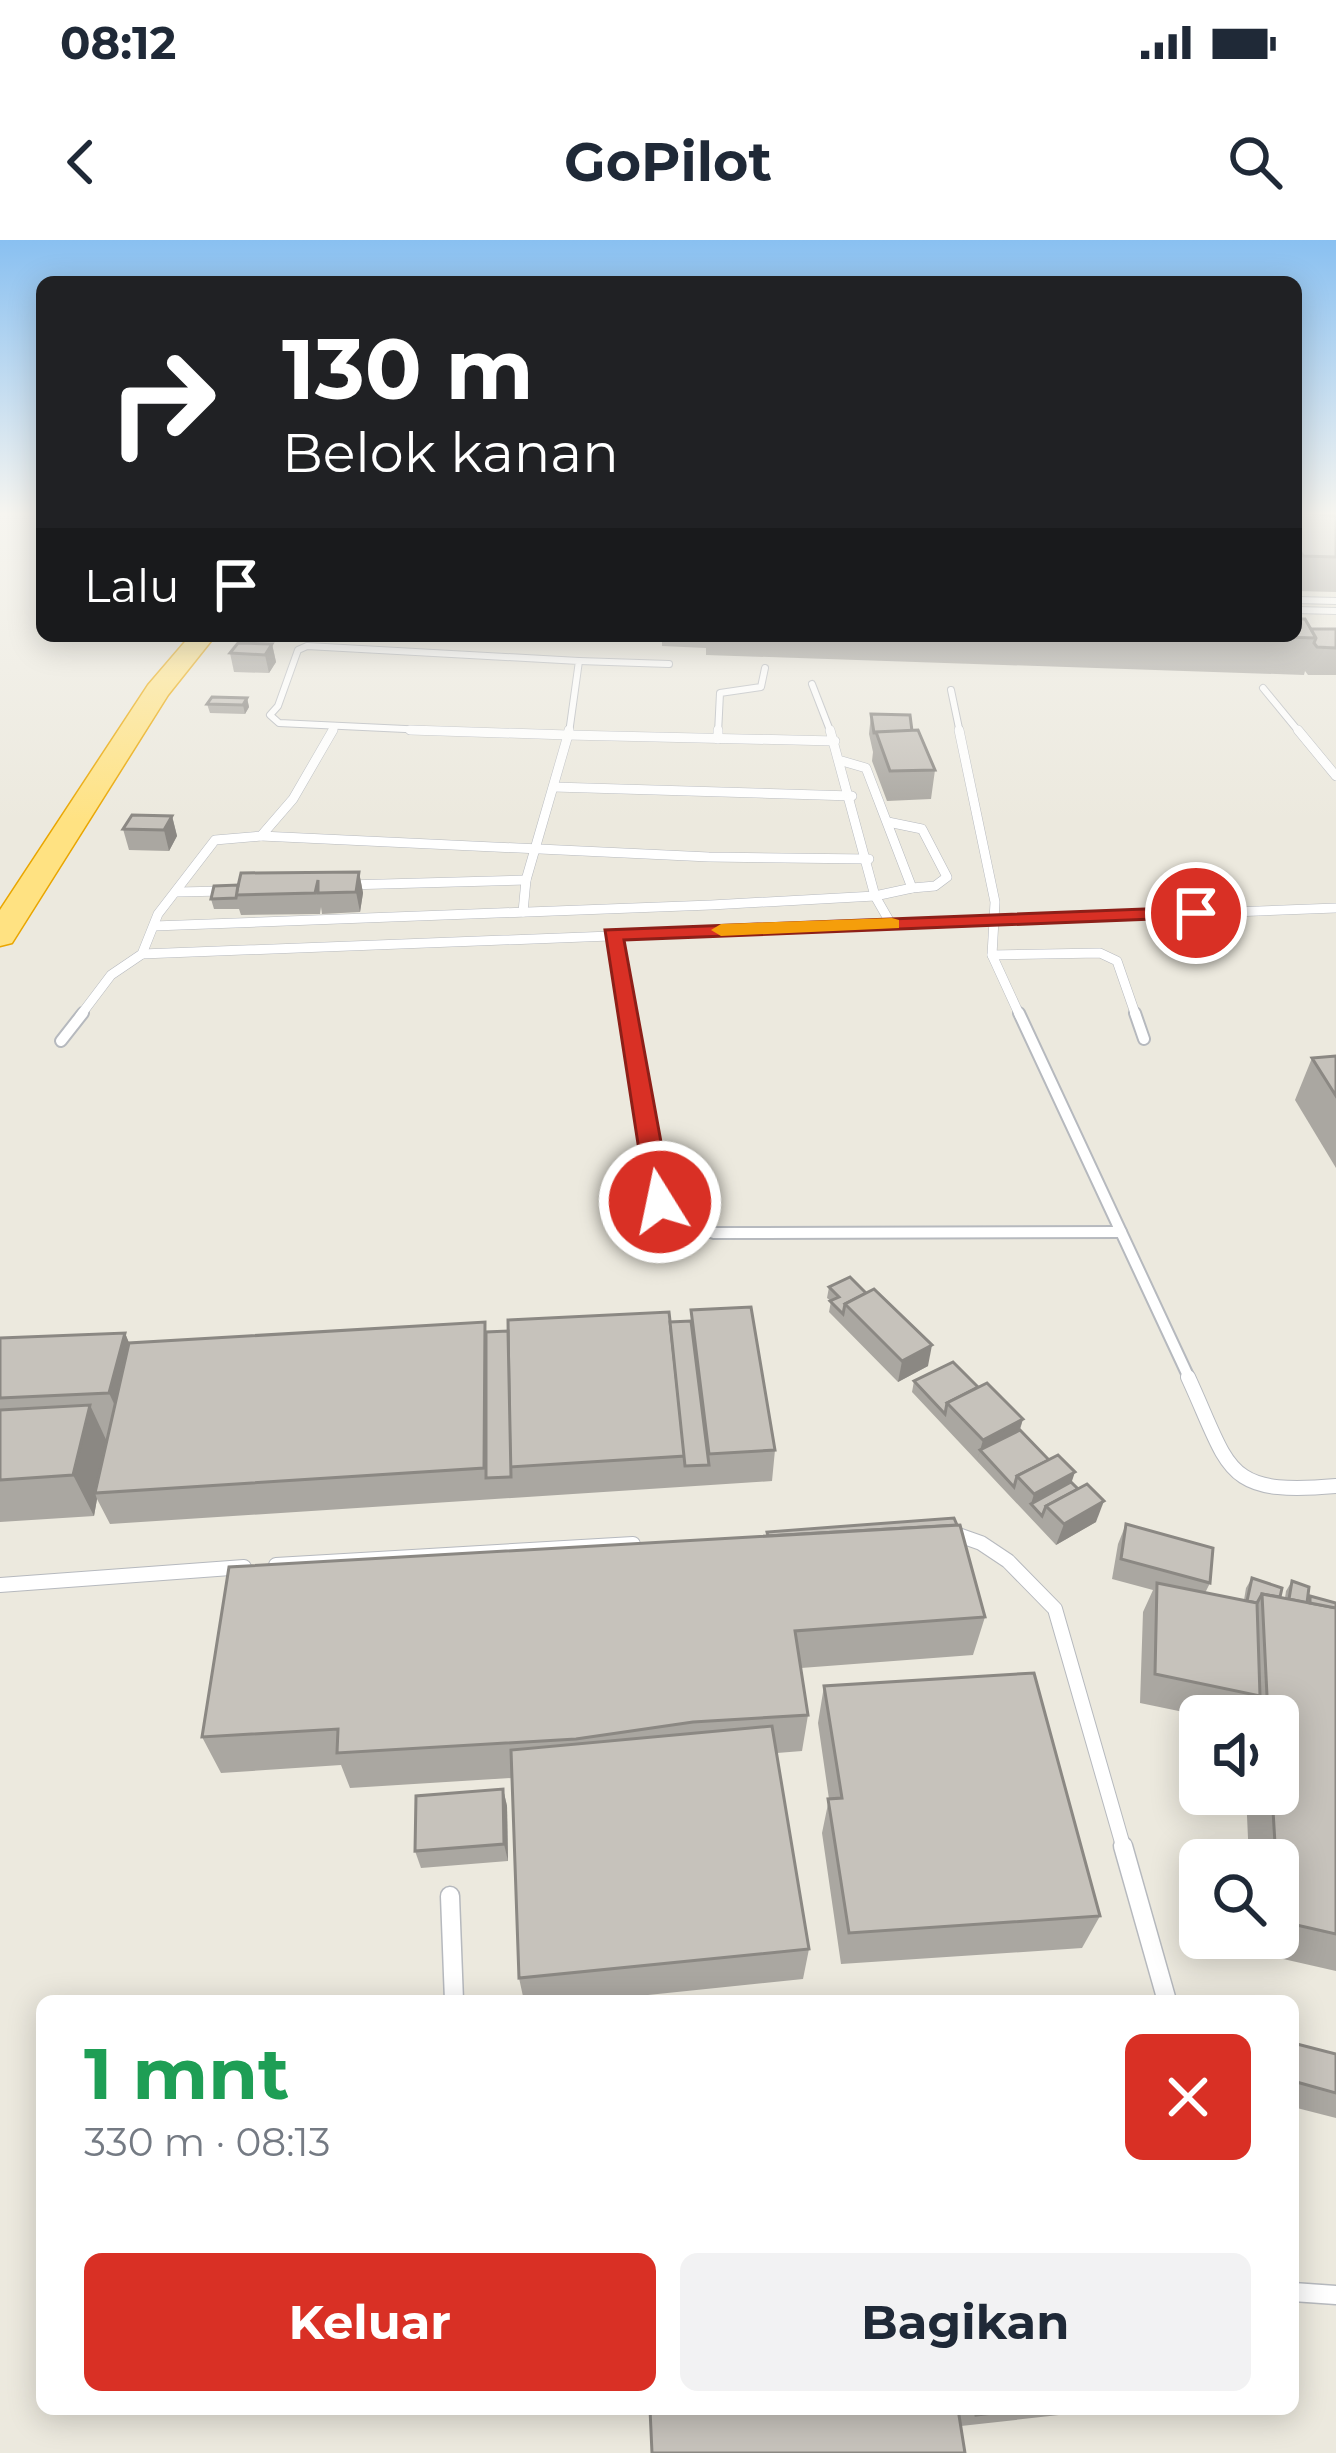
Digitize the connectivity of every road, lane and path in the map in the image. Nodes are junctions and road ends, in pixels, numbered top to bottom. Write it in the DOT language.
graph roads {
  1 [pos="174,642"];
  2 [pos="198,642"];
  3 [pos="579,661"];
  4 [pos="669,664"];
  5 [pos="765,668"];
  6 [pos="812,684"];
  7 [pos="1264,688"];
  8 [pos="951,690"];
  9 [pos="334,727"];
  10 [pos="569,733"];
  11 [pos="718,739"];
  12 [pos="835,741"];
  13 [pos="842,761"];
  14 [pos="1336,776"];
  15 [pos="554,787"];
  16 [pos="852,796"];
  17 [pos="888,822"];
  18 [pos="261,836"];
  19 [pos="538,849"];
  20 [pos="868,859"];
  21 [pos="526,880"];
  22 [pos="0,882"];
  23 [pos="325,886"];
  24 [pos="912,888"];
  25 [pos="238,891"];
  26 [pos="178,892"];
  27 [pos="875,896"];
  28 [pos="1336,908"];
  29 [pos="523,912"];
  30 [pos="997,921"];
  31 [pos="891,924"];
  32 [pos="154,926"];
  33 [pos="613,934"];
  34 [pos="0,936"];
  35 [pos="142,953"];
  36 [pos="992,955"];
  37 [pos="1144,1039"];
  38 [pos="62,1041"];
  39 [pos="1120,1232"];
  40 [pos="1336,1486"];
  41 [pos="922,1532"];
  42 [pos="644,1544"];
  43 [pos="0,1586"];
  44 [pos="449,1895"];
  45 [pos="454,1995"];
  46 [pos="1165,1995"];
  47 [pos="1299,2292"];
  48 [pos="1336,2295"];
  1 -- 22 [label="highway"];
  2 -- 34 [label="highway"];
  3 -- 4 [label="lane"];
  3 -- 9 [label="lane"];
  3 -- 10 [label="lane"];
  5 -- 11 [label="lane"];
  6 -- 12 [label="lane"];
  7 -- 14 [label="lane"];
  8 -- 30 [label="lane"];
  9 -- 10 [label="lane"];
  9 -- 18 [label="lane"];
  10 -- 11 [label="lane"];
  10 -- 15 [label="lane"];
  11 -- 12 [label="lane"];
  12 -- 13 [label="lane"];
  13 -- 16 [label="lane"];
  13 -- 17 [label="lane"];
  15 -- 16 [label="lane"];
  15 -- 19 [label="lane"];
  16 -- 20 [label="lane"];
  17 -- 24 [label="lane"];
  17 -- 24 [label="lane"];
  18 -- 19 [label="lane"];
  18 -- 26 [label="lane"];
  19 -- 20 [label="lane"];
  19 -- 21 [label="lane"];
  20 -- 27 [label="lane"];
  21 -- 23 [label="lane"];
  21 -- 29 [label="lane"];
  24 -- 27 [label="lane"];
  25 -- 26 [label="lane"];
  26 -- 32 [label="lane"];
  27 -- 29 [label="lane"];
  27 -- 31 [label="lane"];
  28 -- 30 [label="lane"];
  29 -- 32 [label="lane"];
  30 -- 31 [label="lane"];
  30 -- 36 [label="lane"];
  31 -- 33 [label="lane"];
  32 -- 35 [label="lane"];
  33 -- 35 [label="lane"];
  33 -- 39 [label="lane"];
  35 -- 38 [label="lane"];
  36 -- 37 [label="lane"];
  36 -- 39 [label="lane"];
  39 -- 40 [label="lane"];
  41 -- 46 [label="lane"];
  42 -- 43 [label="lane"];
  44 -- 45 [label="lane"];
  47 -- 48 [label="lane"];
}
